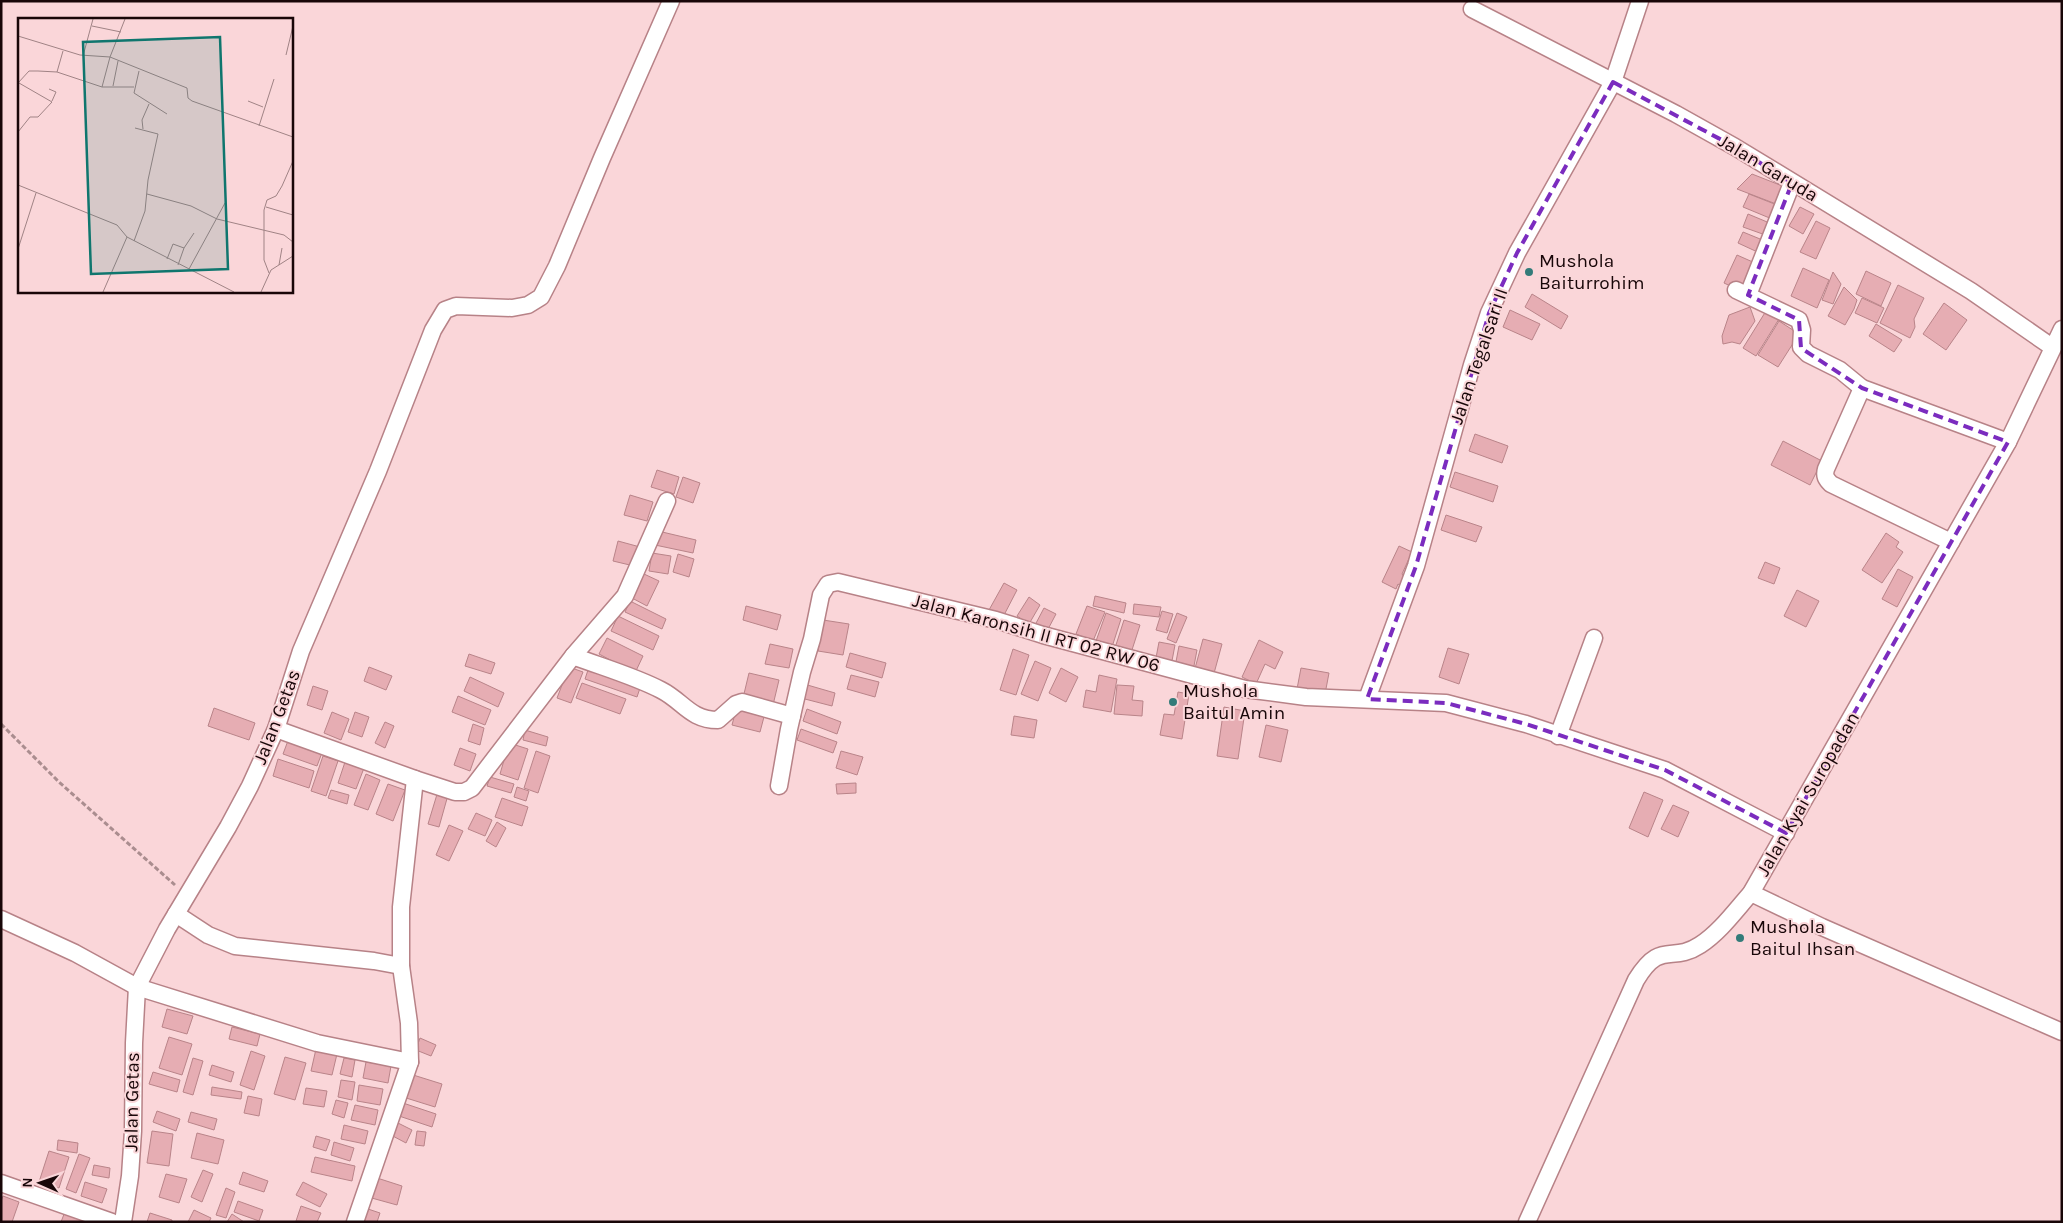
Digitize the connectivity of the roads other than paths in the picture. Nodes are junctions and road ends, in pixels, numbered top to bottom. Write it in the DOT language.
graph roads {
  1 [pos="671,1"];
  2 [pos="1640,1"];
  3 [pos="1472,9"];
  4 [pos="1613,82"];
  5 [pos="1792,183"];
  6 [pos="2062,329"];
  7 [pos="2052,347"];
  8 [pos="1862,388"];
  9 [pos="2008,442"];
  10 [pos="666,501"];
  11 [pos="1951,542"];
  12 [pos="1594,638"];
  13 [pos="573,656"];
  14 [pos="1367,699"];
  15 [pos="792,716"];
  16 [pos="276,729"];
  17 [pos="1558,736"];
  18 [pos="415,779"];
  19 [pos="779,786"];
  20 [pos="1786,833"];
  21 [pos="1752,893"];
  22 [pos="176,914"];
  23 [pos="1,919"];
  24 [pos="401,966"];
  25 [pos="137,987"];
  26 [pos="2062,1032"];
  27 [pos="410,1062"];
  28 [pos="1,1183"];
  29 [pos="112,1222"];
  30 [pos="123,1222"];
  31 [pos="355,1222"];
  32 [pos="1527,1222"];
  1 -- 16 [label="street, Jalan Getas"];
  2 -- 4 [label="street, Jalan Tegalsari II"];
  3 -- 4 [label="street, Jalan Garuda"];
  4 -- 5 [label="street, Jalan Garuda"];
  4 -- 14 [label="street, Jalan Tegalsari II"];
  5 -- 7 [label="street, Jalan Garuda"];
  5 -- 8 [label="street"];
  6 -- 7 [label="street, Jalan Kyai Suropadan"];
  7 -- 9 [label="street, Jalan Kyai Suropadan"];
  8 -- 9 [label="street"];
  8 -- 11 [label="street"];
  9 -- 11 [label="street, Jalan Kyai Suropadan"];
  10 -- 13 [label="street"];
  11 -- 20 [label="street, Jalan Kyai Suropadan"];
  12 -- 17 [label="street"];
  13 -- 15 [label="street"];
  13 -- 18 [label="street"];
  14 -- 15 [label="street, Jalan Karonsih II RT 02 RW 06"];
  14 -- 17 [label="street, Jalan Karonsih II RT 02 RW 06"];
  15 -- 19 [label="street, Jalan Karonsih II RT 02 RW 06"];
  16 -- 18 [label="street"];
  16 -- 22 [label="street, Jalan Getas"];
  17 -- 20 [label="street, Jalan Karonsih II RT 02 RW 06"];
  18 -- 24 [label="street"];
  20 -- 21 [label="street, Jalan Kyai Suropadan"];
  21 -- 26 [label="street"];
  21 -- 32 [label="street, Jalan Kyai Suropadan"];
  22 -- 24 [label="street"];
  22 -- 25 [label="street, Jalan Getas"];
  23 -- 25 [label="street"];
  24 -- 27 [label="street"];
  25 -- 27 [label="street"];
  25 -- 30 [label="street, Jalan Getas"];
  27 -- 31 [label="street"];
  28 -- 29 [label="street"];
}
